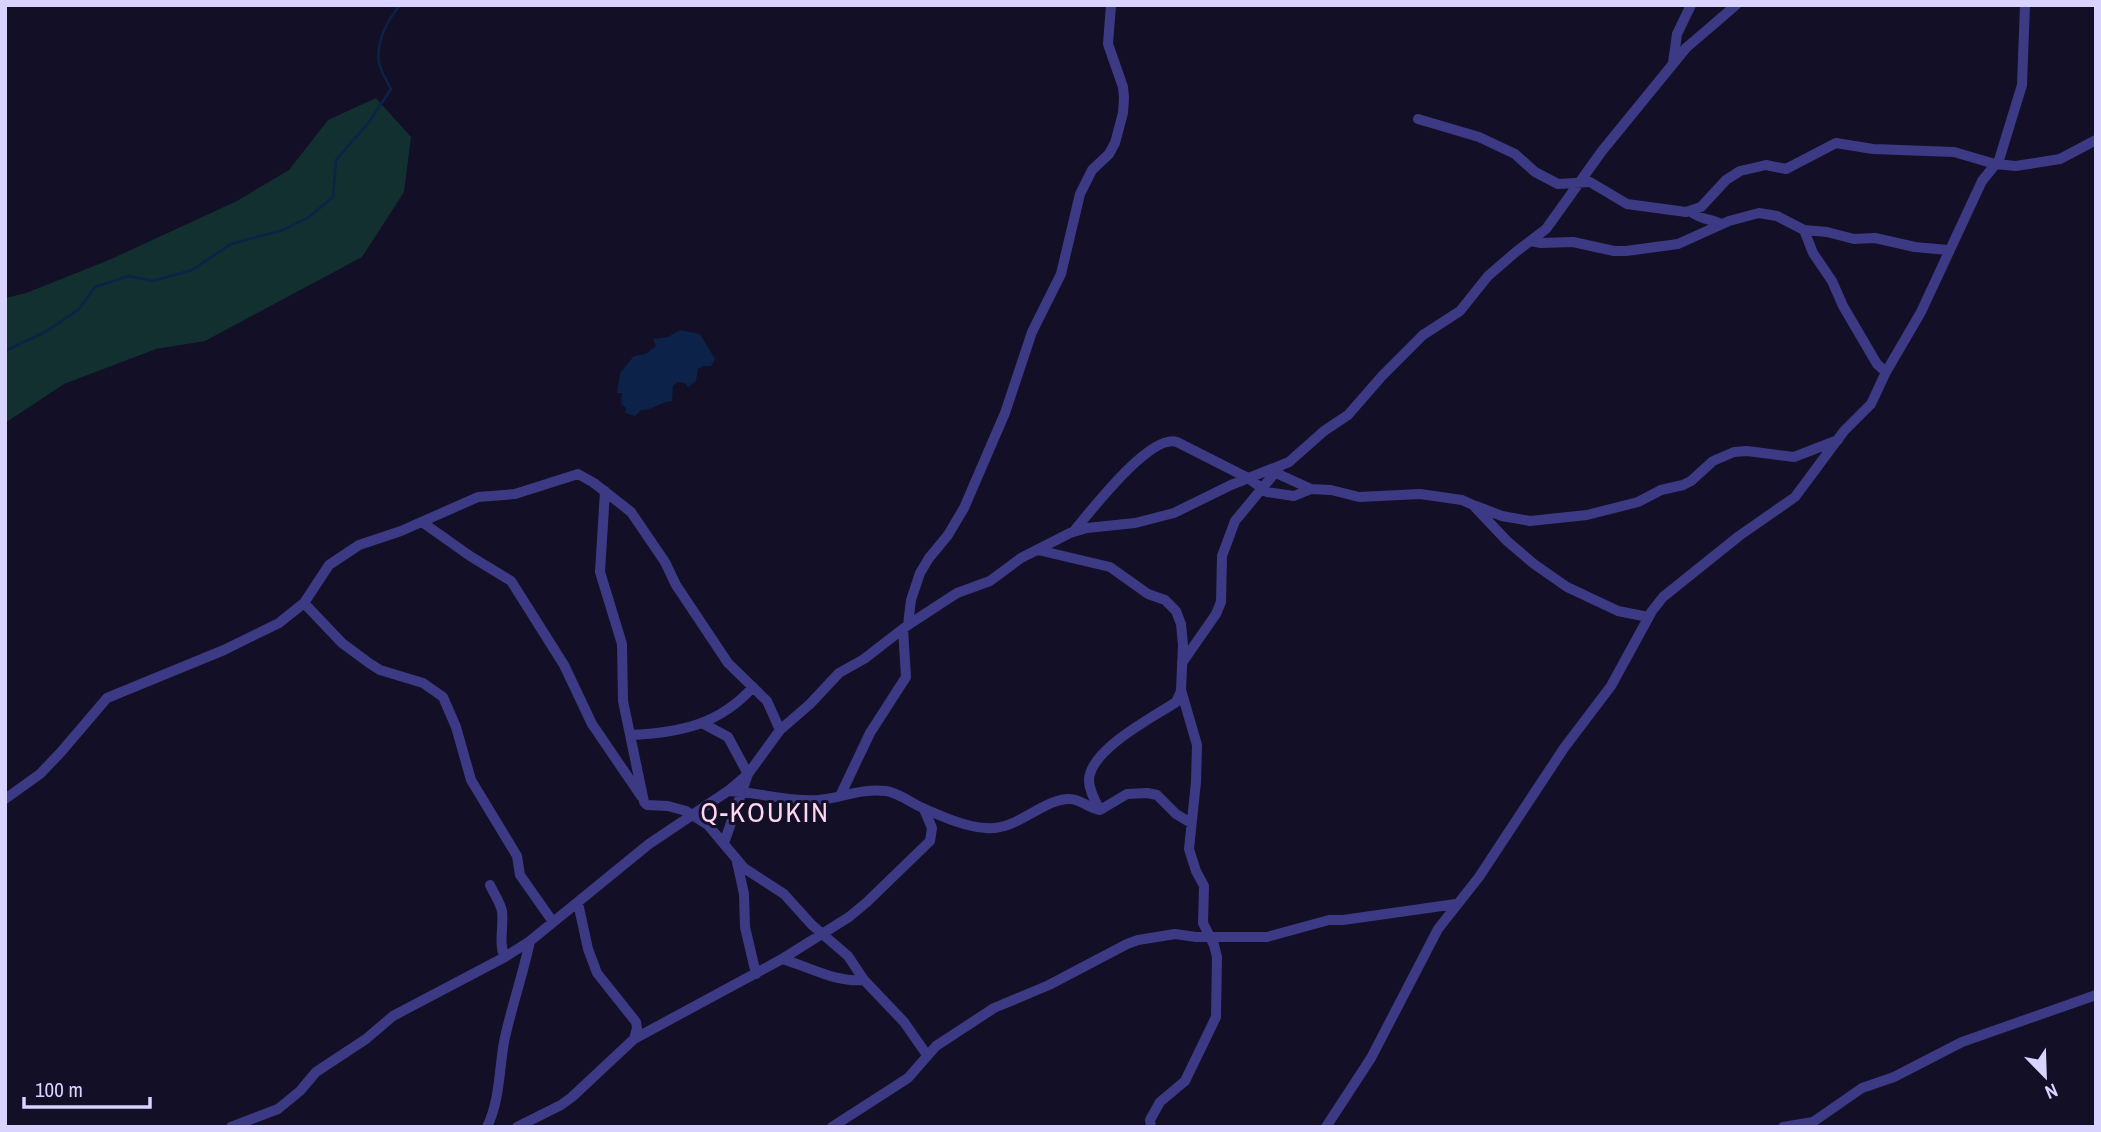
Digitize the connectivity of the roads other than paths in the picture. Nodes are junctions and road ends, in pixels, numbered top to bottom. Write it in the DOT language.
graph roads {
  1 [pos="1111,5"];
  2 [pos="1691,5"];
  3 [pos="1736,5"];
  4 [pos="2025,5"];
  5 [pos="1674,64"];
  6 [pos="1418,119"];
  7 [pos="2096,140"];
  8 [pos="1995,164"];
  9 [pos="1578,183"];
  10 [pos="1690,211"];
  11 [pos="1721,224"];
  12 [pos="1804,230"];
  13 [pos="1531,241"];
  14 [pos="1948,250"];
  15 [pos="1886,372"];
  16 [pos="1838,440"];
  17 [pos="1278,470"];
  18 [pos="1248,478"];
  19 [pos="1261,489"];
  20 [pos="1311,489"];
  21 [pos="605,491"];
  22 [pos="1473,505"];
  23 [pos="422,522"];
  24 [pos="1073,532"];
  25 [pos="1037,550"];
  26 [pos="304,603"];
  27 [pos="1648,617"];
  28 [pos="905,627"];
  29 [pos="1181,664"];
  30 [pos="753,687"];
  31 [pos="1181,690"];
  32 [pos="702,723"];
  33 [pos="780,730"];
  34 [pos="630,735"];
  35 [pos="748,774"];
  36 [pos="728,791"];
  37 [pos="742,792"];
  38 [pos="841,794"];
  39 [pos="641,796"];
  40 [pos="5,799"];
  41 [pos="924,809"];
  42 [pos="1100,810"];
  43 [pos="692,814"];
  44 [pos="1191,823"];
  45 [pos="724,843"];
  46 [pos="737,862"];
  47 [pos="490,885"];
  48 [pos="578,903"];
  49 [pos="1457,904"];
  50 [pos="553,922"];
  51 [pos="822,934"];
  52 [pos="1209,936"];
  53 [pos="530,941"];
  54 [pos="505,957"];
  55 [pos="782,960"];
  56 [pos="755,974"];
  57 [pos="864,980"];
  58 [pos="2096,995"];
  59 [pos="634,1039"];
  60 [pos="927,1055"];
  61 [pos="231,1127"];
  62 [pos="487,1127"];
  63 [pos="517,1127"];
  64 [pos="832,1127"];
  65 [pos="1151,1127"];
  66 [pos="1326,1127"];
  67 [pos="1783,1127"];
  1 -- 28 [label="street"];
  2 -- 5 [label="street"];
  3 -- 5 [label="street"];
  4 -- 8 [label="street"];
  5 -- 9 [label="street"];
  6 -- 9 [label="street"];
  7 -- 8 [label="street"];
  8 -- 10 [label="street"];
  8 -- 14 [label="street"];
  9 -- 10 [label="street"];
  9 -- 13 [label="street"];
  10 -- 11 [label="street"];
  11 -- 12 [label="street"];
  11 -- 13 [label="street"];
  12 -- 14 [label="street"];
  12 -- 15 [label="street"];
  13 -- 17 [label="street"];
  14 -- 15 [label="street"];
  15 -- 16 [label="street"];
  16 -- 22 [label="street"];
  16 -- 27 [label="street"];
  17 -- 18 [label="street"];
  17 -- 19 [label="street"];
  17 -- 20 [label="street"];
  18 -- 19 [label="street"];
  18 -- 24 [label="street"];
  18 -- 24 [label="street"];
  19 -- 20 [label="street"];
  19 -- 29 [label="street"];
  20 -- 22 [label="street"];
  21 -- 23 [label="street"];
  21 -- 30 [label="street"];
  21 -- 34 [label="street"];
  22 -- 27 [label="street"];
  23 -- 26 [label="street"];
  23 -- 39 [label="street"];
  24 -- 25 [label="street"];
  25 -- 28 [label="street"];
  25 -- 29 [label="street"];
  26 -- 40 [label="street"];
  26 -- 50 [label="street"];
  27 -- 49 [label="street"];
  28 -- 33 [label="street"];
  28 -- 38 [label="street"];
  29 -- 31 [label="street"];
  30 -- 32 [label="street"];
  30 -- 33 [label="street"];
  31 -- 42 [label="street"];
  31 -- 44 [label="street"];
  32 -- 34 [label="street"];
  32 -- 35 [label="street"];
  33 -- 35 [label="street"];
  34 -- 39 [label="street"];
  35 -- 36 [label="street"];
  35 -- 37 [label="street"];
  36 -- 37 [label="street"];
  36 -- 43 [label="street"];
  37 -- 38 [label="street"];
  37 -- 45 [label="street"];
  38 -- 41 [label="street"];
  39 -- 43 [label="street"];
  41 -- 42 [label="street"];
  41 -- 51 [label="street"];
  42 -- 44 [label="street"];
  43 -- 45 [label="street"];
  43 -- 48 [label="street"];
  44 -- 52 [label="street"];
  45 -- 46 [label="street"];
  46 -- 51 [label="street"];
  46 -- 56 [label="street"];
  47 -- 54 [label="street"];
  48 -- 50 [label="street"];
  48 -- 59 [label="street"];
  49 -- 52 [label="street"];
  49 -- 66 [label="street"];
  50 -- 53 [label="street"];
  51 -- 55 [label="street"];
  51 -- 57 [label="street"];
  52 -- 60 [label="street"];
  52 -- 65 [label="street"];
  53 -- 54 [label="street"];
  53 -- 62 [label="street"];
  54 -- 61 [label="street"];
  55 -- 56 [label="street"];
  55 -- 57 [label="street"];
  56 -- 59 [label="street"];
  57 -- 60 [label="street"];
  58 -- 67 [label="street"];
  59 -- 63 [label="street"];
  60 -- 64 [label="street"];
}
